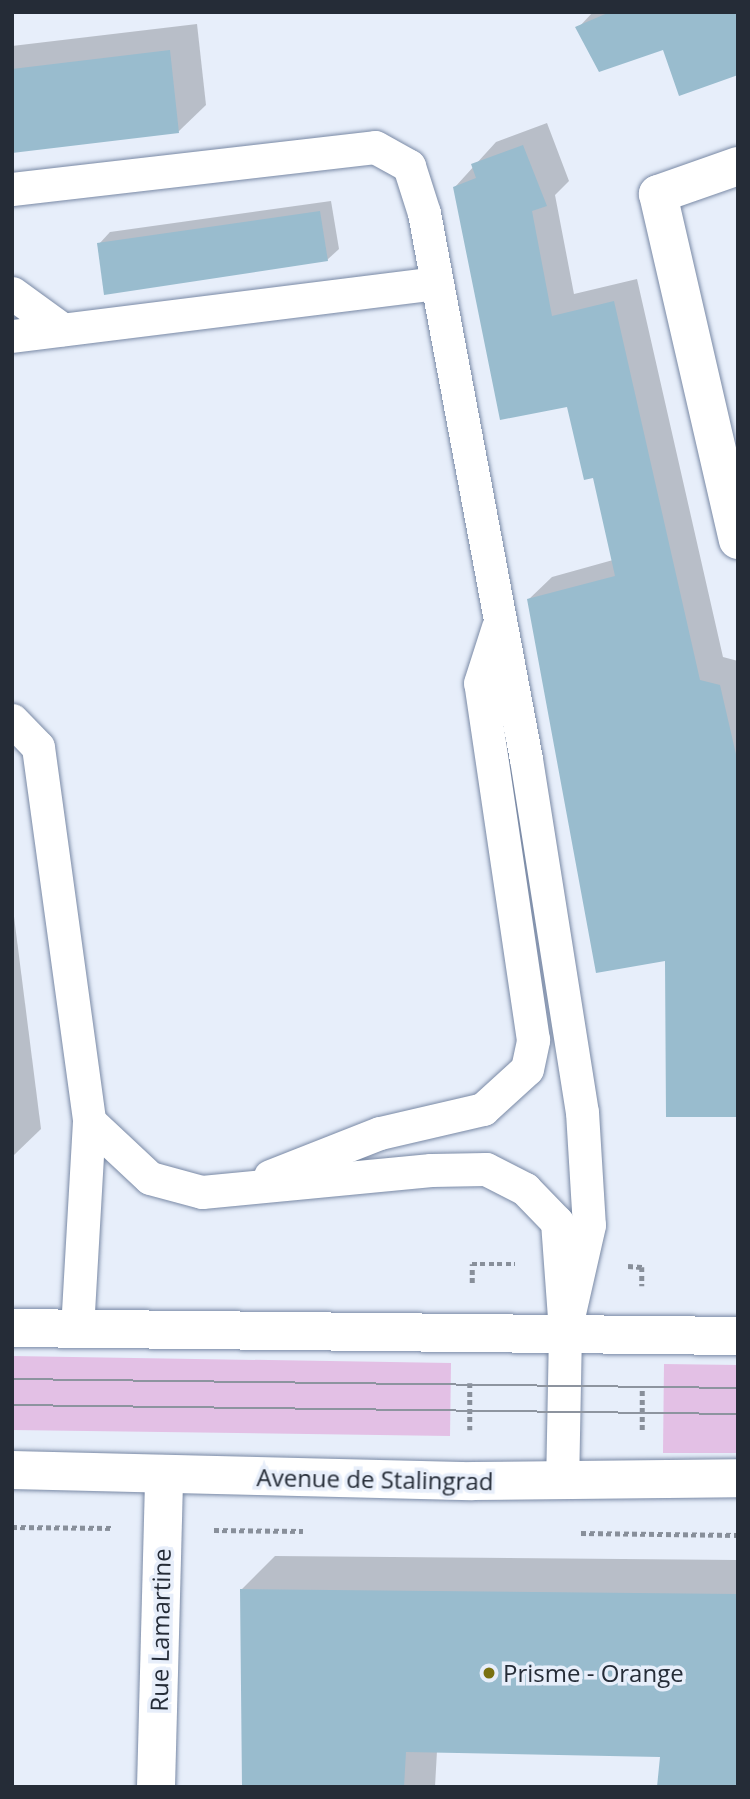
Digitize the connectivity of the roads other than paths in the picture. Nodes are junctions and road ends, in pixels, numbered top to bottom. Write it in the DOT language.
graph roads {
  1 [pos="738,166"];
  2 [pos="12,189"];
  3 [pos="436,283"];
  4 [pos="12,293"];
  5 [pos="62,329"];
  6 [pos="12,336"];
  7 [pos="738,540"];
  8 [pos="499,621"];
  9 [pos="12,720"];
  10 [pos="89,1121"];
  11 [pos="242,1188"];
  12 [pos="12,1328"];
  13 [pos="76,1329"];
  14 [pos="565,1331"];
  15 [pos="738,1336"];
  16 [pos="12,1470"];
  17 [pos="164,1474"];
  18 [pos="738,1478"];
  19 [pos="562,1481"];
  20 [pos="156,1787"];
  1 -- 7 [label="main road"];
  2 -- 3 [label="lane"];
  3 -- 5 [label="lane"];
  3 -- 8 [label="lane"];
  4 -- 5 [label="lane"];
  5 -- 6 [label="lane"];
  8 -- 11 [label="lane"];
  8 -- 14 [label="lane"];
  9 -- 10 [label="lane"];
  10 -- 11 [label="lane"];
  10 -- 13 [label="lane"];
  11 -- 14 [label="lane"];
  12 -- 13 [label="main road"];
  13 -- 14 [label="main road"];
  14 -- 15 [label="main road"];
  14 -- 19 [label="lane"];
  16 -- 17 [label="main road, Avenue de Stalingrad"];
  17 -- 19 [label="main road, Avenue de Stalingrad"];
  17 -- 20 [label="main road, Rue Lamartine"];
  18 -- 19 [label="main road, Avenue de Stalingrad"];
}
